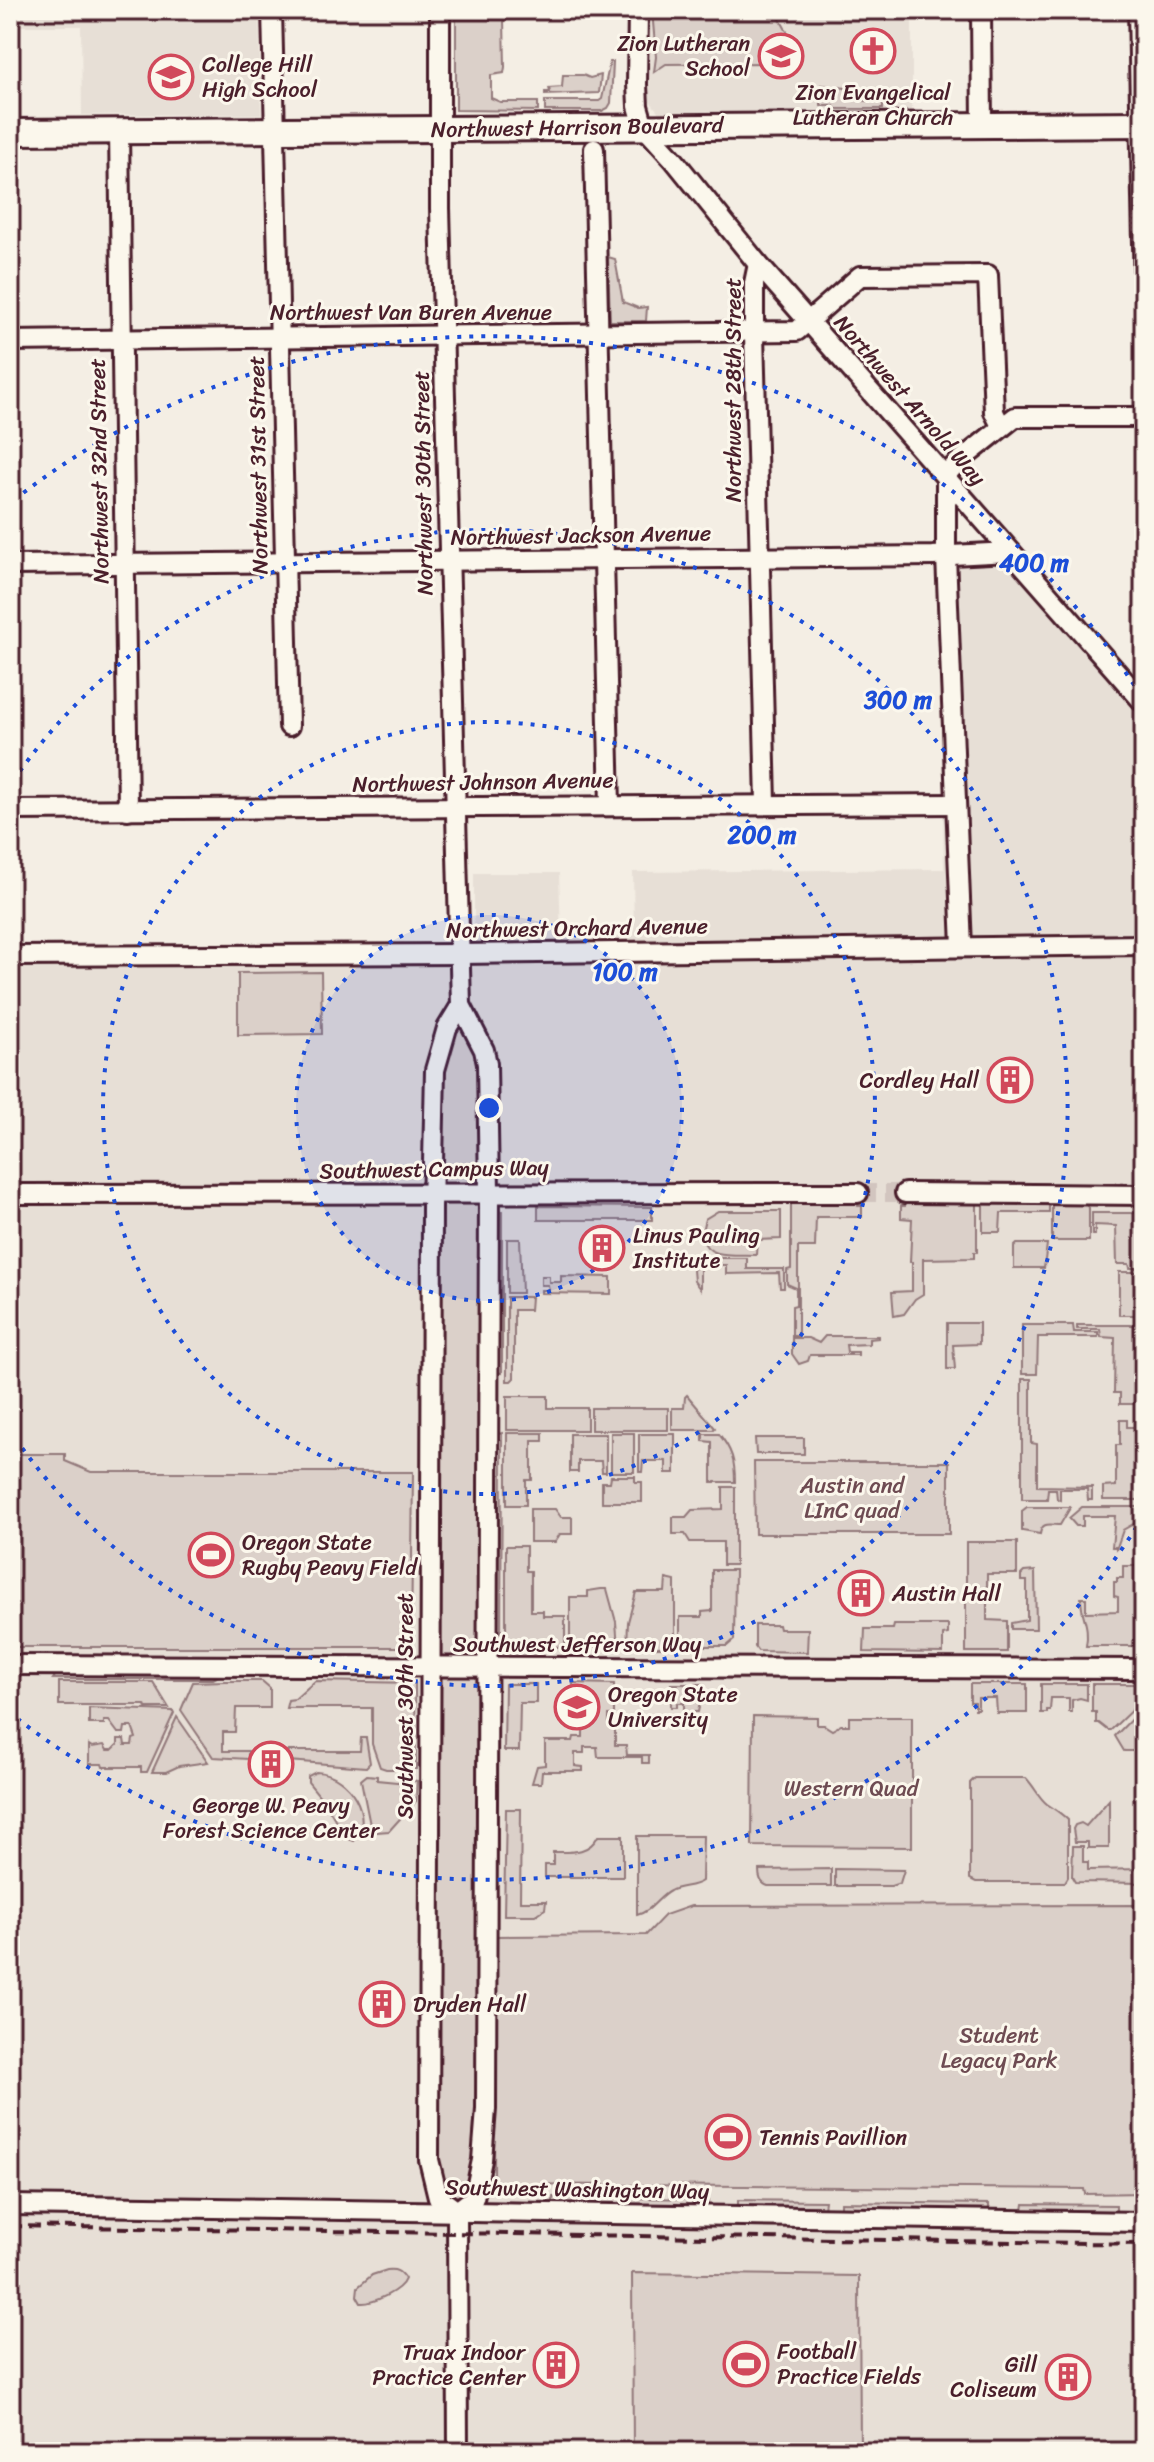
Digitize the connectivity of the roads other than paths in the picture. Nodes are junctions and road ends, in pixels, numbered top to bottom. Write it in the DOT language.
graph roads {
  1 [pos="272,10"];
  2 [pos="440,10"];
  3 [pos="638,10"];
  4 [pos="981,10"];
  5 [pos="1138,10"];
  6 [pos="1142,124"];
  7 [pos="982,125"];
  8 [pos="644,127"];
  9 [pos="439,128"];
  10 [pos="119,131"];
  11 [pos="274,131"];
  12 [pos="10,132"];
  13 [pos="594,149"];
  14 [pos="758,264"];
  15 [pos="1144,290"];
  16 [pos="809,321"];
  17 [pos="754,333"];
  18 [pos="598,335"];
  19 [pos="444,336"];
  20 [pos="279,337"];
  21 [pos="121,339"];
  22 [pos="10,341"];
  23 [pos="1144,417"];
  24 [pos="1001,426"];
  25 [pos="946,475"];
  26 [pos="1009,552"];
  27 [pos="946,556"];
  28 [pos="758,557"];
  29 [pos="604,559"];
  30 [pos="448,561"];
  31 [pos="285,562"];
  32 [pos="10,565"];
  33 [pos="124,565"];
  34 [pos="1144,703"];
  35 [pos="289,726"];
  36 [pos="766,803"];
  37 [pos="956,804"];
  38 [pos="610,805"];
  39 [pos="457,806"];
  40 [pos="10,810"];
  41 [pos="128,810"];
  42 [pos="1144,945"];
  43 [pos="962,947"];
  44 [pos="461,954"];
  45 [pos="10,956"];
  46 [pos="461,1005"];
  47 [pos="489,1192"];
  48 [pos="858,1193"];
  49 [pos="905,1193"];
  50 [pos="10,1194"];
  51 [pos="432,1194"];
  52 [pos="1144,1195"];
  53 [pos="10,1665"];
  54 [pos="486,1667"];
  55 [pos="429,1668"];
  56 [pos="1144,1669"];
  57 [pos="10,2205"];
  58 [pos="457,2211"];
  59 [pos="1144,2222"];
  60 [pos="458,2452"];
  1 -- 11 [label="street, Northwest 31st Street"];
  2 -- 9 [label="street, Northwest 30th Street"];
  3 -- 8 [label="street"];
  4 -- 7 [label="street"];
  5 -- 6 [label="street"];
  6 -- 7 [label="main road, Northwest Harrison Boulevard"];
  6 -- 15 [label="street"];
  7 -- 8 [label="main road, Northwest Harrison Boulevard"];
  8 -- 9 [label="main road, Northwest Harrison Boulevard"];
  8 -- 14 [label="street, Northwest Arnold Way"];
  9 -- 11 [label="main road, Northwest Harrison Boulevard"];
  9 -- 19 [label="street, Northwest 30th Street"];
  10 -- 11 [label="main road, Northwest Harrison Boulevard"];
  10 -- 12 [label="main road, Northwest Harrison Boulevard"];
  10 -- 21 [label="street, Northwest 32nd Street"];
  11 -- 20 [label="street, Northwest 31st Street"];
  13 -- 18 [label="street"];
  14 -- 16 [label="street, Northwest Arnold Way"];
  14 -- 17 [label="street, Northwest 28th Street"];
  16 -- 17 [label="street, Northwest Van Buren Avenue"];
  16 -- 24 [label="street"];
  16 -- 25 [label="street, Northwest Arnold Way"];
  17 -- 18 [label="street, Northwest Van Buren Avenue"];
  17 -- 28 [label="street, Northwest 28th Street"];
  18 -- 19 [label="street, Northwest Van Buren Avenue"];
  18 -- 29 [label="street"];
  19 -- 20 [label="street, Northwest Van Buren Avenue"];
  19 -- 30 [label="street, Northwest 30th Street"];
  20 -- 21 [label="street, Northwest Van Buren Avenue"];
  20 -- 31 [label="street, Northwest 31st Street"];
  21 -- 22 [label="street, Northwest Van Buren Avenue"];
  21 -- 33 [label="street, Northwest 32nd Street"];
  23 -- 24 [label="street"];
  24 -- 25 [label="street"];
  25 -- 26 [label="street, Northwest Arnold Way"];
  25 -- 27 [label="street"];
  26 -- 27 [label="street, Northwest Jackson Avenue"];
  26 -- 34 [label="street, Northwest Arnold Way"];
  27 -- 28 [label="street, Northwest Jackson Avenue"];
  27 -- 37 [label="street"];
  28 -- 29 [label="street, Northwest Jackson Avenue"];
  28 -- 36 [label="street, Northwest 28th Street"];
  29 -- 30 [label="street, Northwest Jackson Avenue"];
  29 -- 38 [label="street"];
  30 -- 31 [label="street, Northwest Jackson Avenue"];
  30 -- 39 [label="street, Northwest 30th Street"];
  31 -- 33 [label="street, Northwest Jackson Avenue"];
  31 -- 35 [label="street, Northwest 31st Street"];
  32 -- 33 [label="street, Northwest Jackson Avenue"];
  33 -- 41 [label="street, Northwest 32nd Street"];
  36 -- 37 [label="street, Northwest Johnson Avenue"];
  36 -- 38 [label="street, Northwest Johnson Avenue"];
  37 -- 43 [label="street"];
  38 -- 39 [label="street, Northwest Johnson Avenue"];
  39 -- 41 [label="street, Northwest Johnson Avenue"];
  39 -- 44 [label="street, Northwest 30th Street"];
  40 -- 41 [label="street, Northwest Johnson Avenue"];
  42 -- 43 [label="street, Northwest Orchard Avenue"];
  43 -- 44 [label="street, Northwest Orchard Avenue"];
  44 -- 45 [label="street, Northwest Orchard Avenue"];
  44 -- 46 [label="street, Southwest 30th Street"];
  46 -- 47 [label="street, Southwest 30th Street"];
  46 -- 51 [label="street, Southwest 30th Street"];
  47 -- 48 [label="street, Southwest Campus Way"];
  47 -- 51 [label="street, Southwest Campus Way"];
  47 -- 54 [label="street, Southwest 30th Street"];
  49 -- 52 [label="street"];
  50 -- 51 [label="street, Southwest Campus Way"];
  51 -- 55 [label="street, Southwest 30th Street"];
  53 -- 55 [label="street, Southwest Jefferson Way"];
  54 -- 55 [label="street, Southwest Jefferson Way"];
  54 -- 56 [label="street, Southwest Jefferson Way"];
  54 -- 58 [label="street, Southwest 30th Street"];
  55 -- 58 [label="street, Southwest 30th Street"];
  57 -- 58 [label="street, Southwest Washington Way"];
  58 -- 59 [label="street, Southwest Washington Way"];
  58 -- 60 [label="street"];
}
